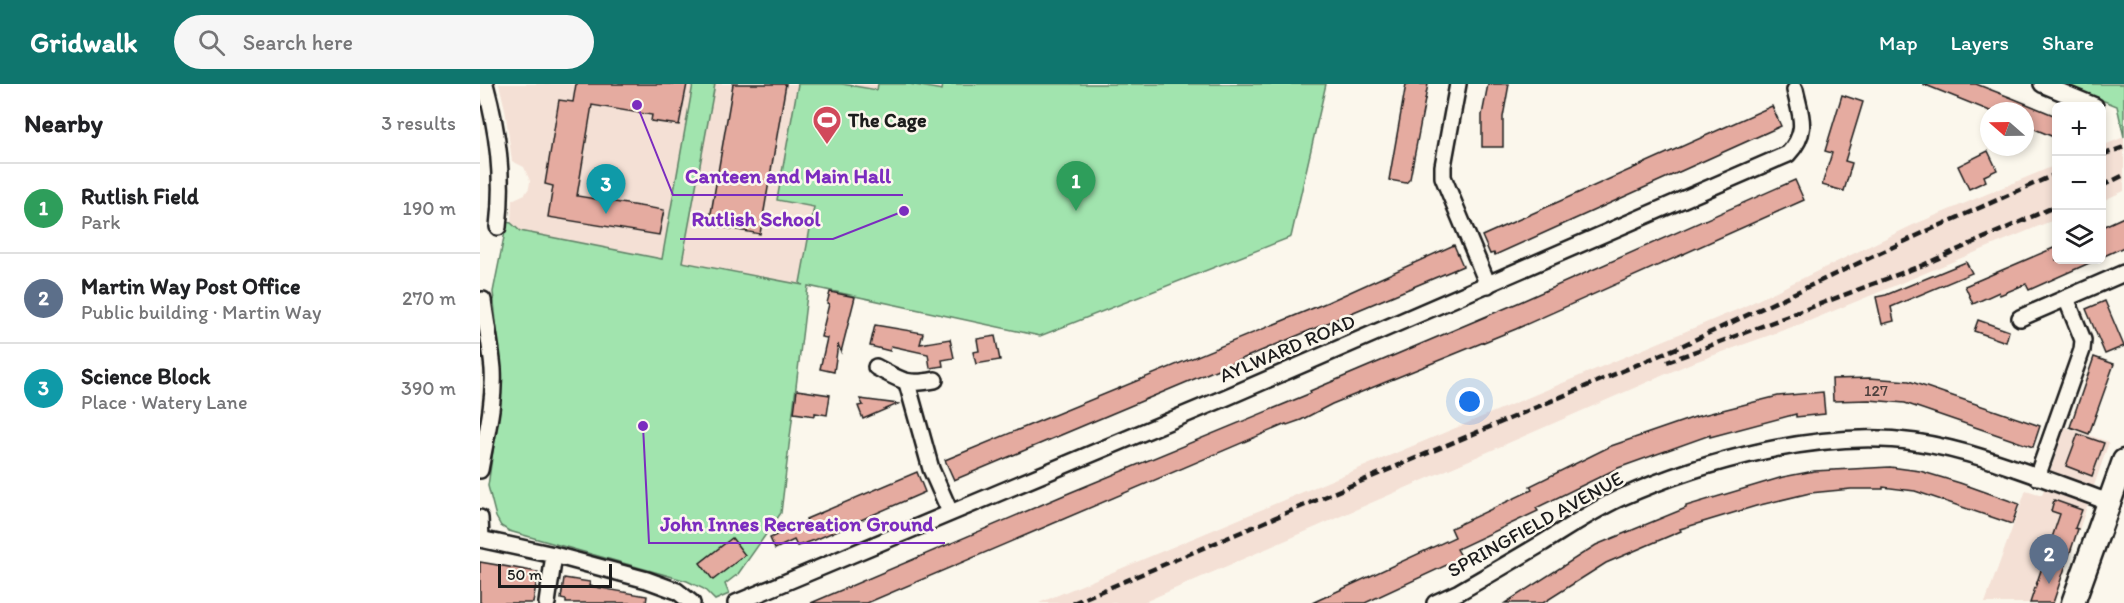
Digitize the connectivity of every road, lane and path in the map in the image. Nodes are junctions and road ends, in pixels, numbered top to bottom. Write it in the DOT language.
graph roads {
  1 [pos="485,84"];
  2 [pos="1458,84"];
  3 [pos="2042,84"];
  4 [pos="1795,90"];
  5 [pos="2087,102"];
  6 [pos="498,227"];
  7 [pos="2124,273"];
  8 [pos="1488,285"];
  9 [pos="2066,298"];
  10 [pos="483,300"];
  11 [pos="2020,318"];
  12 [pos="876,367"];
  13 [pos="934,380"];
  14 [pos="907,383"];
  15 [pos="2124,461"];
  16 [pos="480,470"];
  17 [pos="2037,477"];
  18 [pos="2109,502"];
  19 [pos="950,512"];
  20 [pos="480,518"];
  21 [pos="480,539"];
  22 [pos="554,555"];
  23 [pos="547,603"];
  24 [pos="692,603"];
  25 [pos="736,603"];
  26 [pos="1435,603"];
  27 [pos="2073,603"];
  1 -- 6 [label="street"];
  2 -- 8 [label="street"];
  3 -- 5 [label="street"];
  4 -- 8 [label="street, AYLWARD ROAD"];
  7 -- 9 [label="street"];
  8 -- 19 [label="street, AYLWARD ROAD"];
  9 -- 11 [label="street"];
  9 -- 17 [label="street"];
  10 -- 16 [label="street"];
  12 -- 14 [label="street"];
  13 -- 14 [label="street"];
  14 -- 19 [label="street"];
  15 -- 18 [label="main road"];
  17 -- 18 [label="street, SPRINGFIELD AVENUE"];
  17 -- 26 [label="street, SPRINGFIELD AVENUE"];
  18 -- 27 [label="main road"];
  19 -- 25 [label="street, AYLWARD ROAD"];
  20 -- 21 [label="street"];
  21 -- 22 [label="street"];
  22 -- 23 [label="street"];
  22 -- 24 [label="street"];
}
